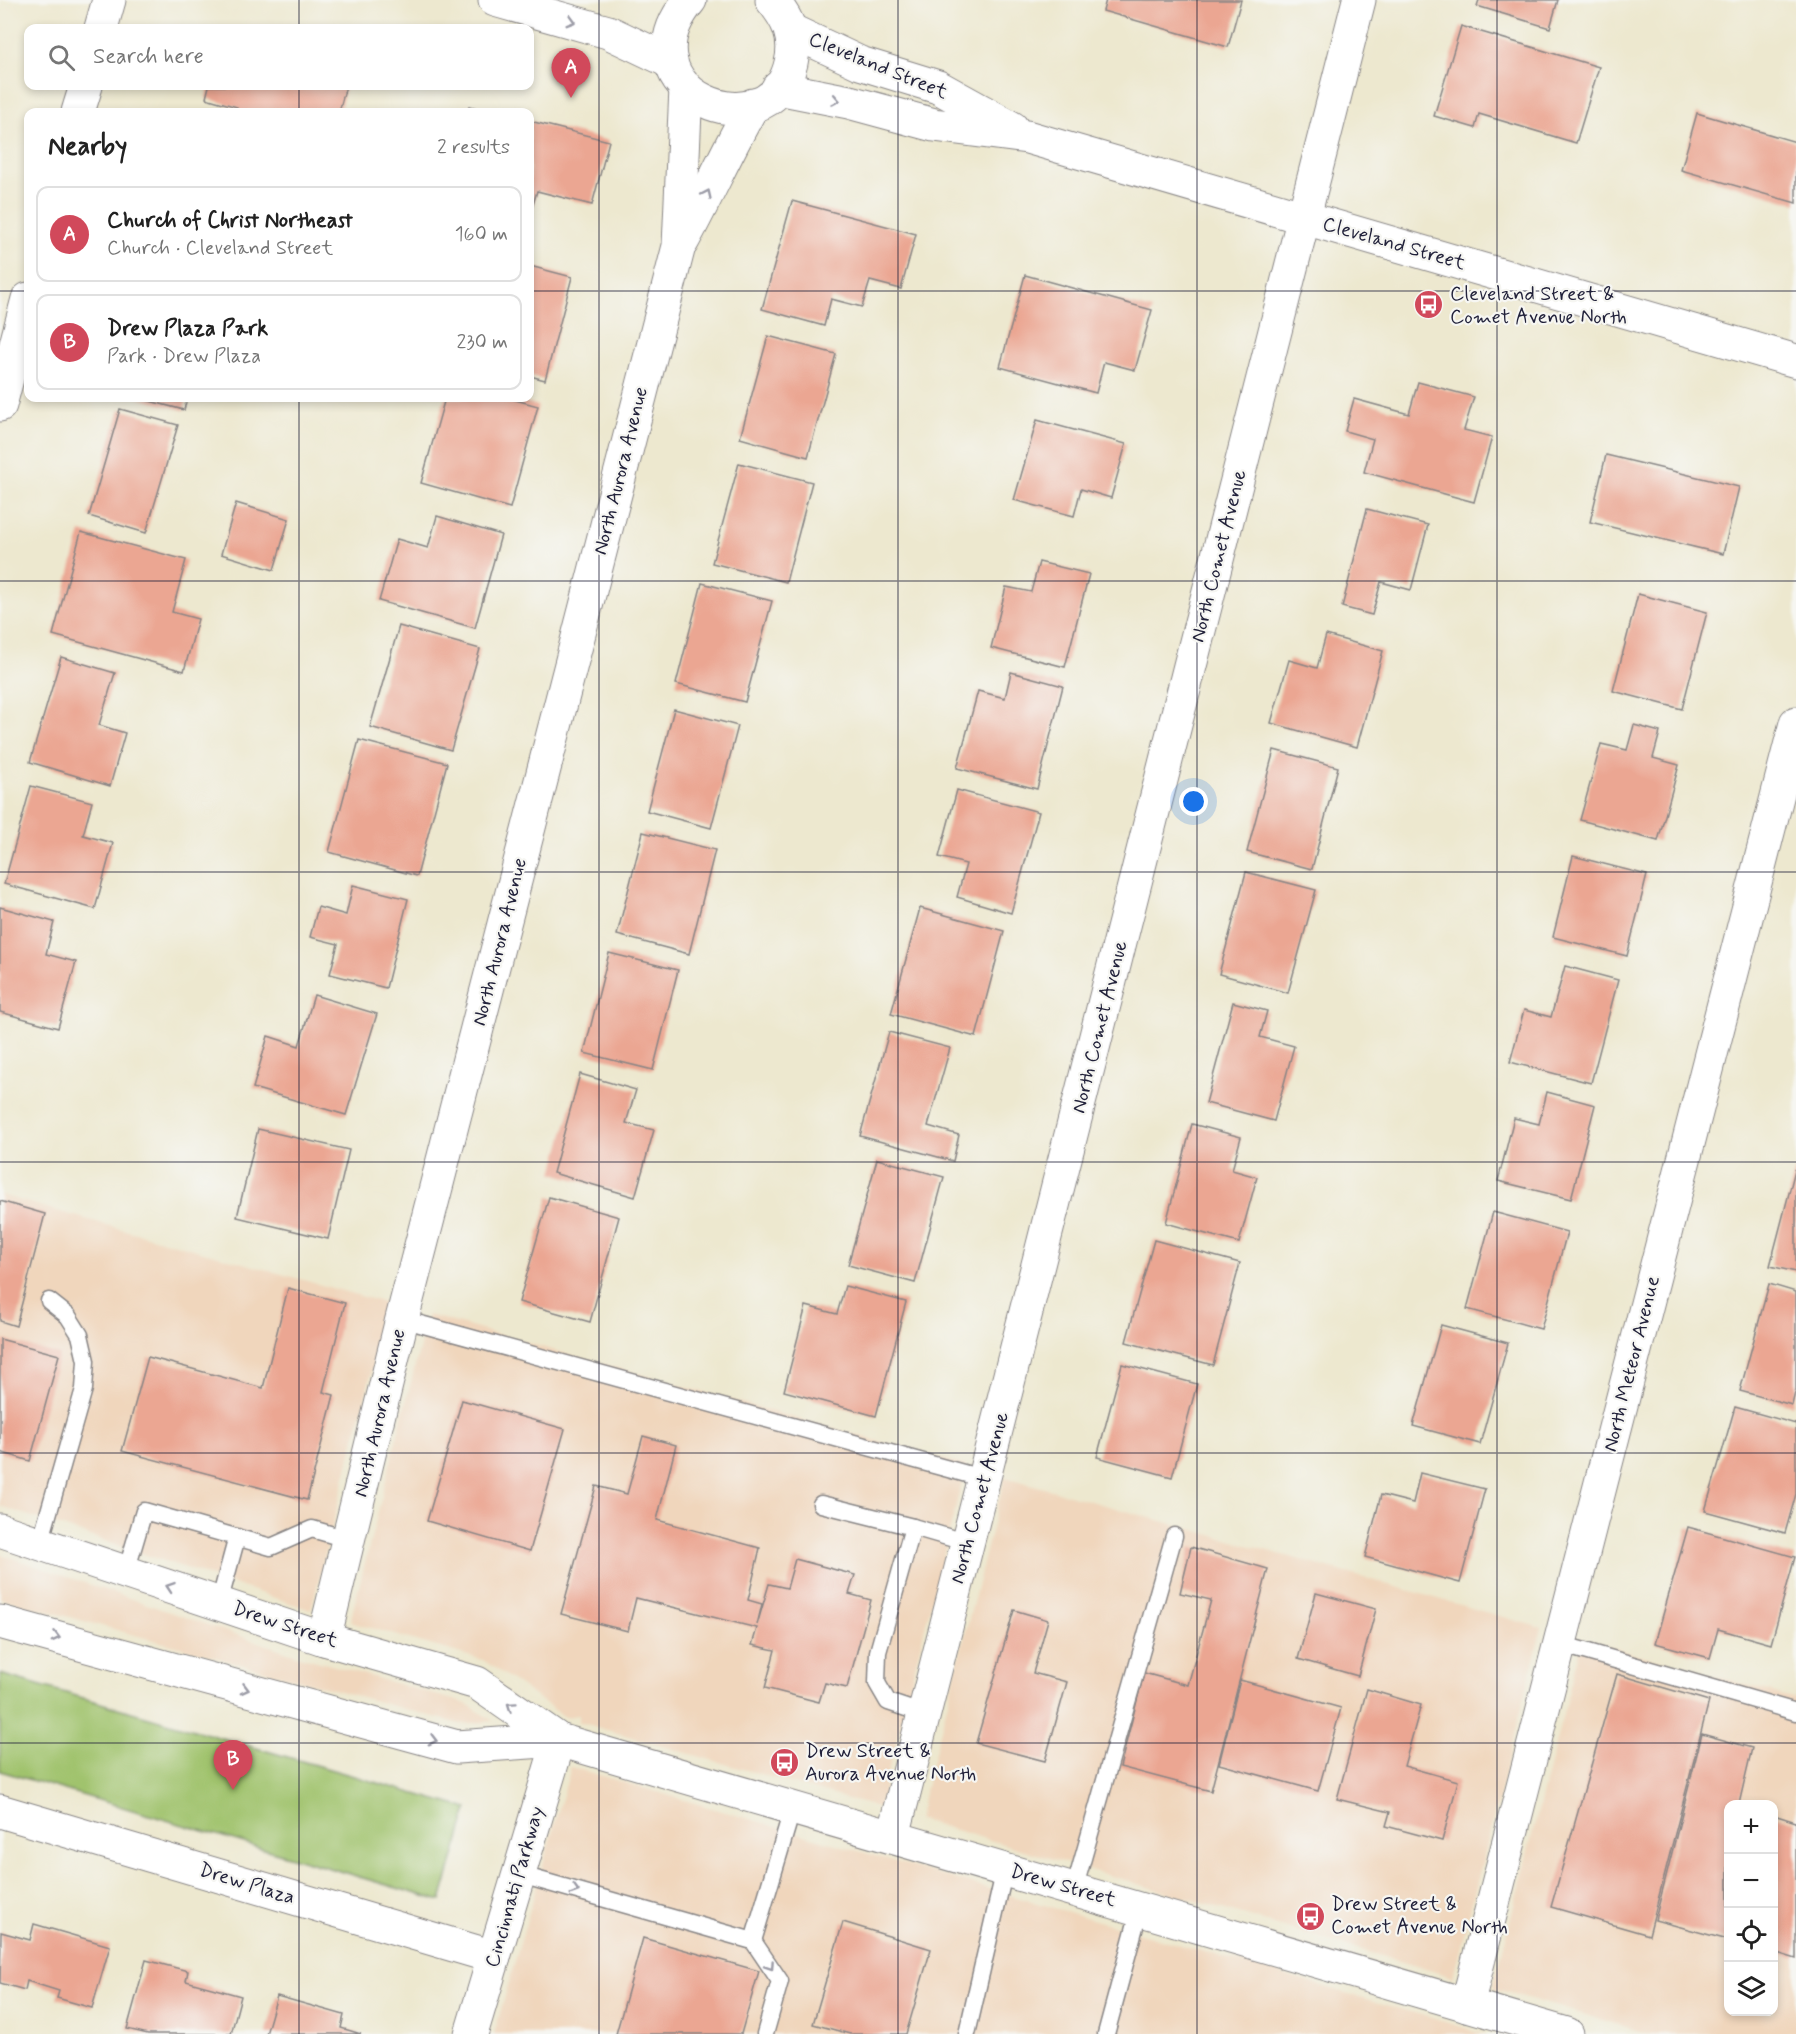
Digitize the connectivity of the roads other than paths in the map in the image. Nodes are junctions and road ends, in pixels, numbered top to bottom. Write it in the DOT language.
graph roads {
  1 [pos="108,0"];
  2 [pos="495,0"];
  3 [pos="690,0"];
  4 [pos="772,0"];
  5 [pos="1359,0"];
  6 [pos="102,24"];
  7 [pos="792,31"];
  8 [pos="679,75"];
  9 [pos="85,90"];
  10 [pos="765,97"];
  11 [pos="79,108"];
  12 [pos="1027,137"];
  13 [pos="1305,218"];
  14 [pos="680,246"];
  15 [pos="24,314"];
  16 [pos="1796,362"];
  17 [pos="0,405"];
  18 [pos="1796,723"];
  19 [pos="49,1300"];
  20 [pos="402,1319"];
  21 [pos="985,1479"];
  22 [pos="821,1504"];
  23 [pos="913,1527"];
  24 [pos="0,1530"];
  25 [pos="1174,1536"];
  26 [pos="237,1537"];
  27 [pos="350,1539"];
  28 [pos="40,1543"];
  29 [pos="968,1543"];
  30 [pos="126,1572"];
  31 [pos="219,1603"];
  32 [pos="0,1622"];
  33 [pos="324,1639"];
  34 [pos="1560,1644"];
  35 [pos="1796,1712"];
  36 [pos="924,1714"];
  37 [pos="559,1740"];
  38 [pos="793,1808"];
  39 [pos="0,1811"];
  40 [pos="893,1836"];
  41 [pos="1005,1869"];
  42 [pos="518,1874"];
  43 [pos="1074,1890"];
  44 [pos="1140,1908"];
  45 [pos="753,1941"];
  46 [pos="494,1957"];
  47 [pos="1467,2005"];
  48 [pos="471,2034"];
  49 [pos="765,2034"];
  50 [pos="967,2034"];
  51 [pos="1106,2034"];
  52 [pos="1567,2034"];
  1 -- 6 [label="street"];
  2 -- 8 [label="street, one-way"];
  3 -- 8 [label="street, North Aurora Avenue"];
  4 -- 7 [label="street"];
  5 -- 13 [label="street, North Comet Avenue"];
  7 -- 10 [label="street, North Aurora Avenue"];
  7 -- 12 [label="street, Cleveland Street"];
  8 -- 10 [label="street, Cleveland Street"];
  8 -- 14 [label="street, North Aurora Avenue"];
  9 -- 11 [label="street"];
  10 -- 12 [label="street, Cleveland Street, one-way"];
  14 -- 10 [label="street, North Aurora Avenue, one-way"];
  12 -- 13 [label="street, Cleveland Street"];
  13 -- 16 [label="street, Cleveland Street"];
  13 -- 21 [label="street, North Comet Avenue"];
  14 -- 20 [label="street, North Aurora Avenue"];
  15 -- 17 [label="street"];
  18 -- 34 [label="street, North Meteor Avenue"];
  19 -- 28 [label="lane"];
  20 -- 21 [label="lane"];
  20 -- 27 [label="street, North Aurora Avenue"];
  21 -- 29 [label="street, North Comet Avenue"];
  22 -- 23 [label="lane"];
  23 -- 29 [label="lane"];
  23 -- 36 [label="lane"];
  24 -- 28 [label="street, Drew Street"];
  25 -- 43 [label="lane"];
  26 -- 27 [label="lane"];
  26 -- 30 [label="lane"];
  26 -- 31 [label="lane"];
  27 -- 33 [label="street, North Aurora Avenue"];
  28 -- 30 [label="street, Drew Street"];
  29 -- 36 [label="street, North Comet Avenue"];
  31 -- 30 [label="street, Drew Street, one-way"];
  31 -- 33 [label="street, Drew Street"];
  32 -- 37 [label="street, Drew Street, one-way"];
  37 -- 33 [label="street, Drew Street, one-way"];
  34 -- 35 [label="lane"];
  34 -- 47 [label="street, North Meteor Avenue"];
  36 -- 40 [label="street, North Comet Avenue"];
  37 -- 38 [label="street, Drew Street"];
  37 -- 42 [label="street, Cincinnati Parkway"];
  38 -- 40 [label="street, Drew Street"];
  38 -- 45 [label="lane"];
  39 -- 46 [label="street, Drew Plaza"];
  40 -- 41 [label="street, Drew Street"];
  41 -- 43 [label="street, Drew Street"];
  41 -- 50 [label="lane"];
  42 -- 45 [label="lane, one-way"];
  42 -- 46 [label="street, Cincinnati Parkway"];
  43 -- 44 [label="street, Drew Street"];
  44 -- 47 [label="street, Drew Street"];
  44 -- 51 [label="lane"];
  45 -- 49 [label="lane, one-way"];
  46 -- 48 [label="street, Cincinnati Parkway"];
  47 -- 52 [label="street, Drew Street"];
}
